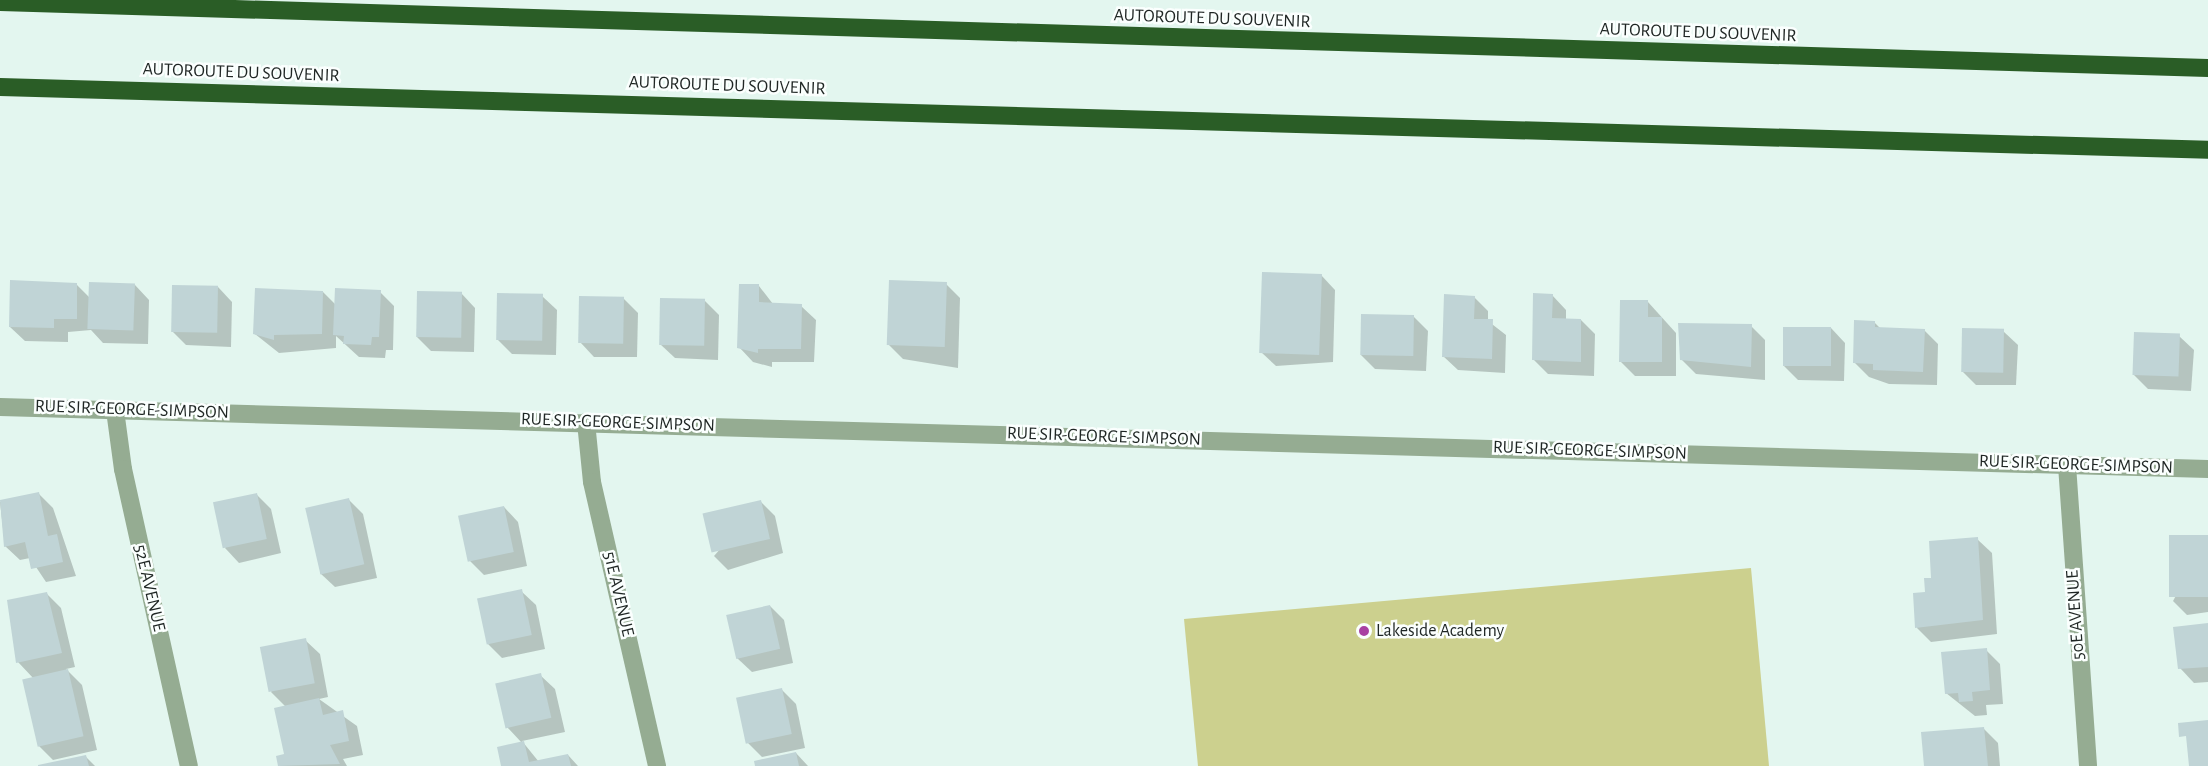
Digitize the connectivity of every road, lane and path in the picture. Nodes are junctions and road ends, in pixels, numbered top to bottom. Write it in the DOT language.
graph roads {
  1 [pos="0,2"];
  2 [pos="2208,68"];
  3 [pos="0,87"];
  4 [pos="2208,150"];
  5 [pos="0,407"];
  6 [pos="115,410"];
  7 [pos="586,422"];
  8 [pos="2067,465"];
  9 [pos="2208,469"];
  10 [pos="189,766"];
  11 [pos="657,766"];
  12 [pos="2088,766"];
  1 -- 2 [label="highway, AUTOROUTE DU SOUVENIR"];
  3 -- 4 [label="highway, AUTOROUTE DU SOUVENIR"];
  5 -- 6 [label="street, RUE SIR-GEORGE-SIMPSON"];
  6 -- 7 [label="street, RUE SIR-GEORGE-SIMPSON"];
  6 -- 10 [label="street, 52E AVENUE"];
  7 -- 8 [label="street, RUE SIR-GEORGE-SIMPSON"];
  7 -- 11 [label="street, 51E AVENUE"];
  8 -- 9 [label="street, RUE SIR-GEORGE-SIMPSON"];
  8 -- 12 [label="street, 50E AVENUE"];
}
